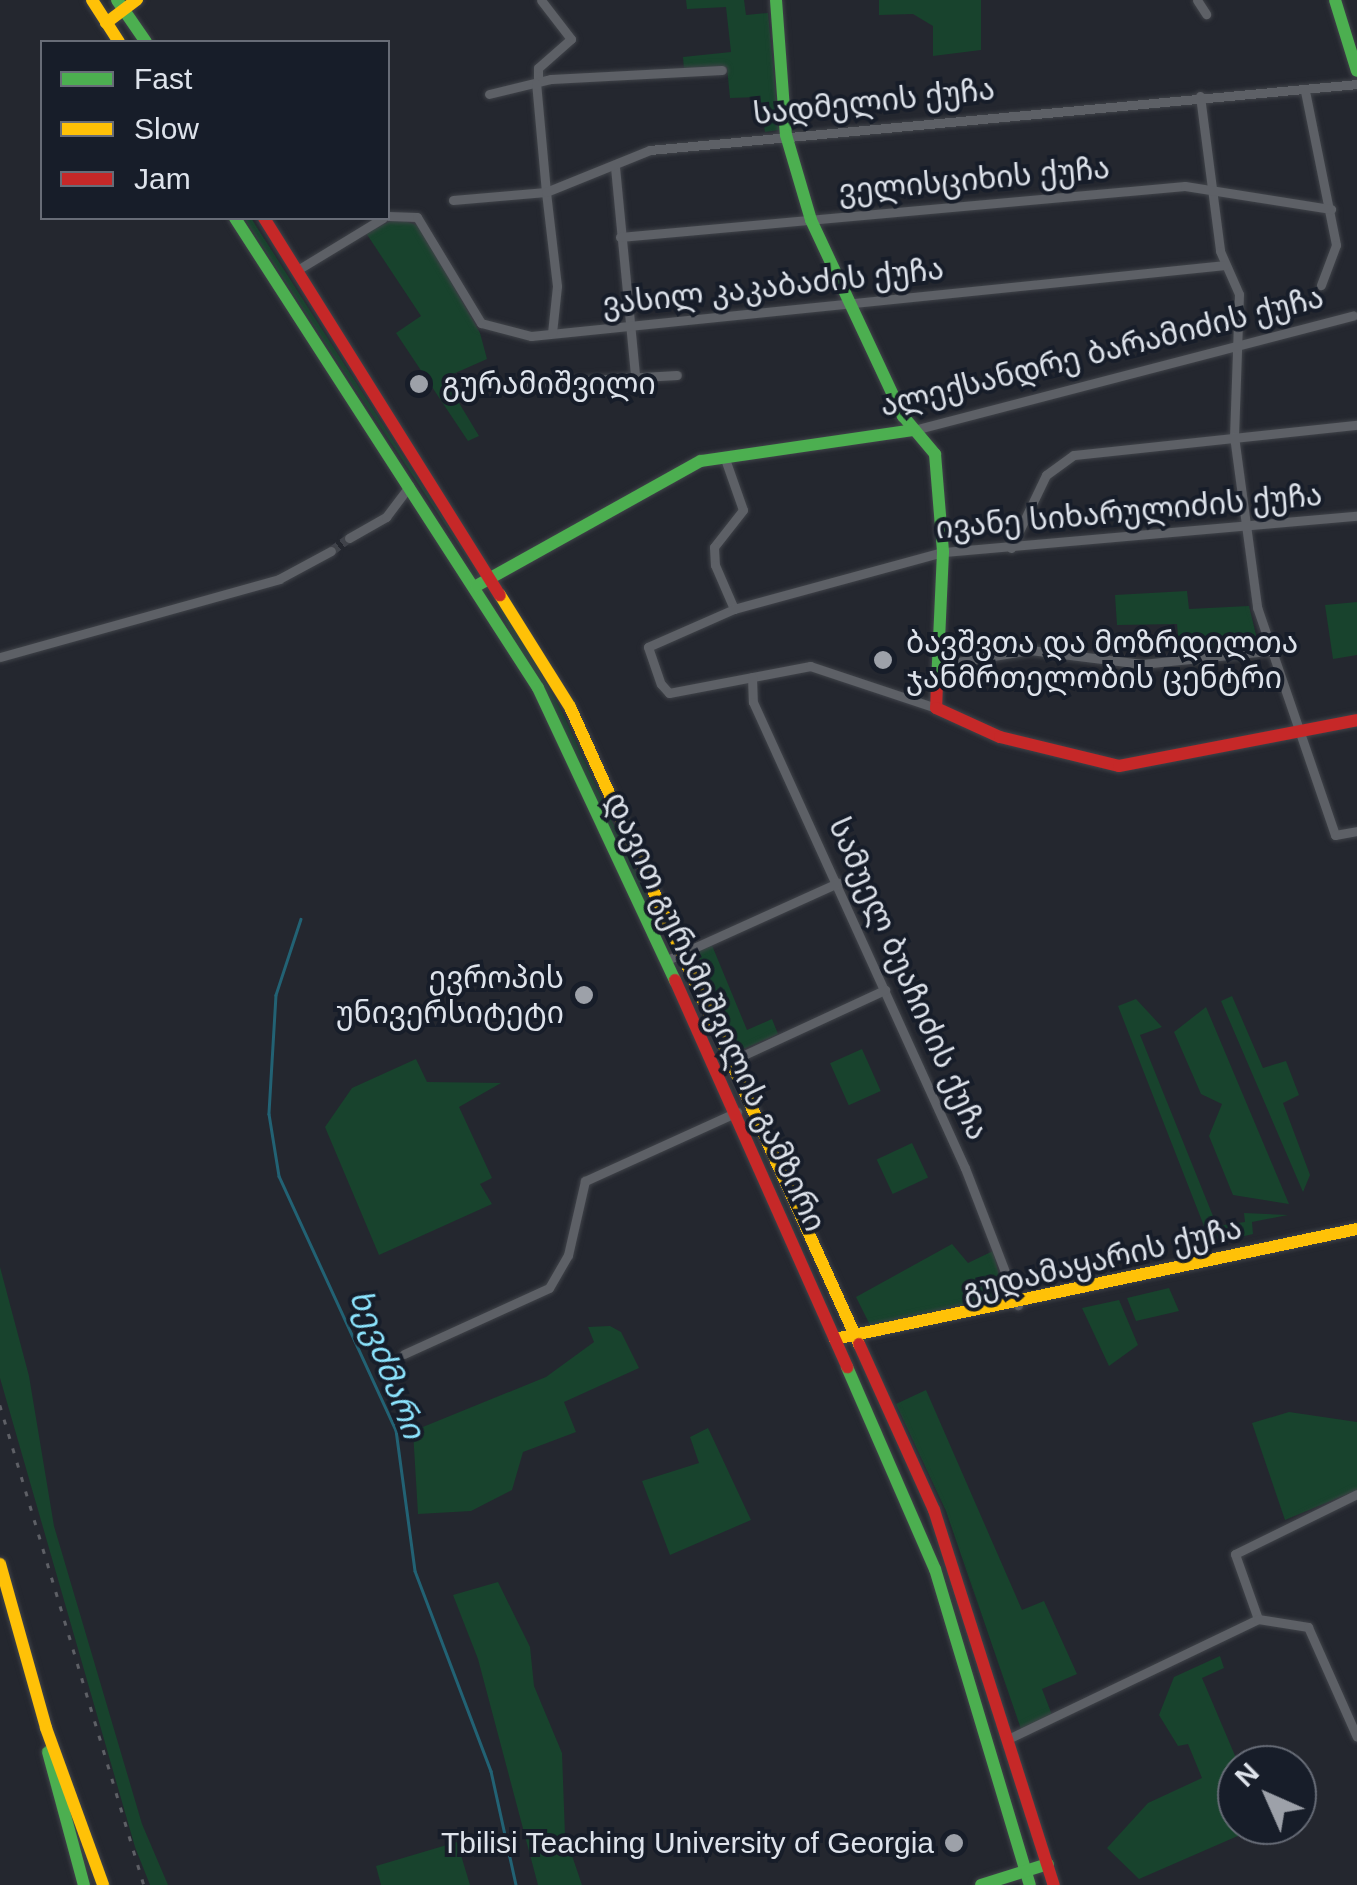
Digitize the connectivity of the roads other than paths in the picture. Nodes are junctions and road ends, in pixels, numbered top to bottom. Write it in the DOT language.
graph roads {
  1 [pos="92,0"];
  2 [pos="137,0"];
  3 [pos="542,0"];
  4 [pos="776,0"];
  5 [pos="1197,0"];
  6 [pos="1335,0"];
  7 [pos="120,4"];
  8 [pos="1206,14"];
  9 [pos="106,22"];
  10 [pos="118,40"];
  11 [pos="145,40"];
  12 [pos="722,70"];
  13 [pos="1357,71"];
  14 [pos="537,82"];
  15 [pos="1357,84"];
  16 [pos="1305,91"];
  17 [pos="489,94"];
  18 [pos="1200,96"];
  19 [pos="786,134"];
  20 [pos="615,167"];
  21 [pos="1210,188"];
  22 [pos="546,192"];
  23 [pos="453,200"];
  24 [pos="1331,208"];
  25 [pos="390,217"];
  26 [pos="236,220"];
  27 [pos="265,220"];
  28 [pos="380,220"];
  29 [pos="811,220"];
  30 [pos="620,237"];
  31 [pos="1226,265"];
  32 [pos="299,270"];
  33 [pos="1321,286"];
  34 [pos="851,302"];
  35 [pos="1354,316"];
  36 [pos="630,326"];
  37 [pos="552,333"];
  38 [pos="1234,350"];
  39 [pos="634,374"];
  40 [pos="677,375"];
  41 [pos="522,384"];
  42 [pos="1357,425"];
  43 [pos="914,430"];
  44 [pos="1234,436"];
  45 [pos="723,454"];
  46 [pos="411,485"];
  47 [pos="1357,516"];
  48 [pos="1242,526"];
  49 [pos="349,538"];
  50 [pos="1011,548"];
  51 [pos="331,551"];
  52 [pos="943,552"];
  53 [pos="494,575"];
  54 [pos="476,586"];
  55 [pos="734,608"];
  56 [pos="1267,651"];
  57 [pos="0,657"];
  58 [pos="940,665"];
  59 [pos="752,677"];
  60 [pos="936,708"];
  61 [pos="1357,720"];
  62 [pos="1298,731"];
  63 [pos="1357,831"];
  64 [pos="838,884"];
  65 [pos="683,952"];
  66 [pos="665,961"];
  67 [pos="885,990"];
  68 [pos="732,1061"];
  69 [pos="737,1112"];
  70 [pos="1357,1230"];
  71 [pos="1018,1305"];
  72 [pos="835,1339"];
  73 [pos="858,1340"];
  74 [pos="842,1353"];
  75 [pos="404,1354"];
  76 [pos="1357,1494"];
  77 [pos="0,1564"];
  78 [pos="1258,1619"];
  79 [pos="46,1728"];
  80 [pos="1357,1737"];
  81 [pos="1010,1738"];
  82 [pos="1048,1864"];
  83 [pos="1027,1878"];
  84 [pos="84,1885"];
  85 [pos="103,1885"];
  86 [pos="981,1885"];
  87 [pos="1054,1885"];
  1 -- 9 [label="main road"];
  2 -- 7 [label="main road"];
  3 -- 14 [label="street"];
  4 -- 19 [label="main road"];
  5 -- 8 [label="street"];
  6 -- 13 [label="main road"];
  7 -- 9 [label="main road"];
  7 -- 11 [label="main road"];
  9 -- 10 [label="main road"];
  12 -- 14 [label="street"];
  14 -- 17 [label="street"];
  14 -- 22 [label="street"];
  15 -- 16 [label="street, სადმელის ქუჩა"];
  16 -- 18 [label="street, სადმელის ქუჩა"];
  16 -- 24 [label="street"];
  18 -- 19 [label="street, სადმელის ქუჩა"];
  18 -- 21 [label="street"];
  19 -- 20 [label="street, სადმელის ქუჩა"];
  19 -- 29 [label="main road"];
  20 -- 22 [label="street, სადმელის ქუჩა"];
  20 -- 30 [label="street"];
  21 -- 24 [label="street, ველისციხის ქუჩა"];
  21 -- 29 [label="street, ველისციხის ქუჩა"];
  21 -- 31 [label="street"];
  22 -- 23 [label="street, სადმელის ქუჩა"];
  22 -- 37 [label="street"];
  24 -- 33 [label="street"];
  25 -- 37 [label="street, ვასილ კაკაბაძის ქუჩა"];
  26 -- 46 [label="main road, დავით გურამიშვილის გამზირი"];
  27 -- 32 [label="main road, დავით გურამიშვილის გამზირი"];
  28 -- 32 [label="street, ვასილ კაკაბაძის ქუჩა"];
  29 -- 30 [label="street, ველისციხის ქუჩა"];
  29 -- 34 [label="main road"];
  30 -- 36 [label="street"];
  31 -- 34 [label="street, ვასილ კაკაბაძის ქუჩა"];
  31 -- 38 [label="street"];
  32 -- 53 [label="main road, დავით გურამიშვილის გამზირი"];
  34 -- 36 [label="street, ვასილ კაკაბაძის ქუჩა"];
  34 -- 43 [label="main road"];
  35 -- 38 [label="street, ალექსანდრე ბარამიძის ქუჩა"];
  36 -- 37 [label="street, ვასილ კაკაბაძის ქუჩა"];
  36 -- 39 [label="street"];
  38 -- 43 [label="street, ალექსანდრე ბარამიძის ქუჩა"];
  38 -- 44 [label="street"];
  39 -- 40 [label="street"];
  39 -- 41 [label="street"];
  42 -- 44 [label="street"];
  43 -- 45 [label="main road, ალექსანდრე ბარამიძის ქუჩა"];
  43 -- 52 [label="main road"];
  44 -- 48 [label="street"];
  44 -- 50 [label="street"];
  45 -- 53 [label="main road, ალექსანდრე ბარამიძის ქუჩა"];
  45 -- 55 [label="street"];
  46 -- 49 [label="street"];
  46 -- 54 [label="main road, დავით გურამიშვილის გამზირი"];
  47 -- 48 [label="street, ივანე სიხარულიძის ქუჩა"];
  48 -- 50 [label="street, ივანე სიხარულიძის ქუჩა"];
  48 -- 56 [label="street"];
  50 -- 52 [label="street, ივანე სიხარულიძის ქუჩა"];
  51 -- 57 [label="street"];
  52 -- 55 [label="street, ივანე სიხარულიძის ქუჩა"];
  52 -- 58 [label="main road"];
  53 -- 54 [label="main road, ალექსანდრე ბარამიძის ქუჩა"];
  53 -- 65 [label="main road, დავით გურამიშვილის გამზირი"];
  54 -- 66 [label="main road, დავით გურამიშვილის გამზირი"];
  55 -- 59 [label="street, ივანე სიხარულიძის ქუჩა"];
  56 -- 58 [label="street"];
  56 -- 62 [label="street"];
  58 -- 60 [label="main road"];
  59 -- 60 [label="street"];
  59 -- 64 [label="street, სამუელ ბუაჩიძის ქუჩა"];
  60 -- 62 [label="main road"];
  61 -- 62 [label="main road"];
  62 -- 63 [label="street"];
  64 -- 65 [label="street"];
  64 -- 67 [label="street, სამუელ ბუაჩიძის ქუჩა"];
  65 -- 66 [label="street"];
  65 -- 68 [label="main road, დავით გურამიშვილის გამზირი"];
  66 -- 69 [label="main road, დავით გურამიშვილის გამზირი"];
  67 -- 68 [label="street"];
  67 -- 71 [label="street, სამუელ ბუაჩიძის ქუჩა"];
  68 -- 73 [label="main road, დავით გურამიშვილის გამზირი"];
  69 -- 72 [label="main road, დავით გურამიშვილის გამზირი"];
  69 -- 75 [label="street"];
  70 -- 71 [label="main road, გუდამაყარის ქუჩა"];
  71 -- 73 [label="main road, გუდამაყარის ქუჩა"];
  72 -- 73 [label="main road"];
  72 -- 74 [label="main road, დავით გურამიშვილის გამზირი"];
  73 -- 74 [label="main road"];
  73 -- 81 [label="main road, დავით გურამიშვილის გამზირი"];
  74 -- 83 [label="main road, დავით გურამიშვილის გამზირი"];
  76 -- 78 [label="street"];
  77 -- 79 [label="main road"];
  78 -- 80 [label="street"];
  78 -- 81 [label="street"];
  79 -- 84 [label="main road"];
  79 -- 85 [label="main road"];
  81 -- 82 [label="main road, დავით გურამიშვილის გამზირი"];
  82 -- 83 [label="main road"];
  82 -- 87 [label="main road, დავით გურამიშვილის გამზირი"];
  83 -- 86 [label="main road"];
}
